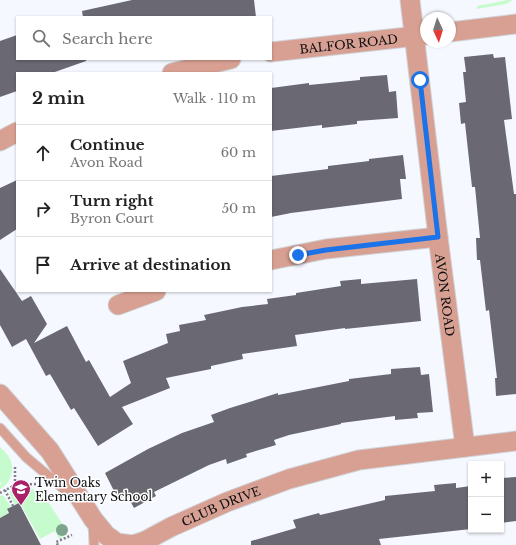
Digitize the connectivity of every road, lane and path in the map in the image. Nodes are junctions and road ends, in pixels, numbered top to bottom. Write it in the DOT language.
graph roads {
  1 [pos="410,0"];
  2 [pos="516,24"];
  3 [pos="456,31"];
  4 [pos="420,32"];
  5 [pos="420,35"];
  6 [pos="422,48"];
  7 [pos="272,52"];
  8 [pos="226,60"];
  9 [pos="176,72"];
  10 [pos="16,133"];
  11 [pos="0,141"];
  12 [pos="438,237"];
  13 [pos="272,260"];
  14 [pos="153,292"];
  15 [pos="118,305"];
  16 [pos="0,394"];
  17 [pos="0,428"];
  18 [pos="516,441"];
  19 [pos="465,447"];
  20 [pos="16,458"];
  21 [pos="38,484"];
  22 [pos="15,485"];
  23 [pos="5,490"];
  24 [pos="0,493"];
  25 [pos="13,506"];
  26 [pos="90,514"];
  27 [pos="72,535"];
  28 [pos="58,545"];
  29 [pos="94,545"];
  1 -- 4 [label="street, AVON ROAD"];
  2 -- 3 [label="street"];
  5 -- 7 [label="street, BALFOR ROAD"];
  6 -- 12 [label="street, AVON ROAD"];
  8 -- 9 [label="street"];
  10 -- 11 [label="street"];
  12 -- 13 [label="street"];
  12 -- 19 [label="street, AVON ROAD"];
  14 -- 15 [label="street"];
  16 -- 26 [label="street, CLUB DRIVE"];
  17 -- 26 [label="lane"];
  18 -- 19 [label="street, CLUB DRIVE"];
  19 -- 26 [label="street, CLUB DRIVE"];
  20 -- 22 [label="path"];
  21 -- 22 [label="path"];
  22 -- 23 [label="path"];
  23 -- 24 [label="path"];
  23 -- 25 [label="path"];
  26 -- 29 [label="lane"];
  27 -- 28 [label="path"];
}
